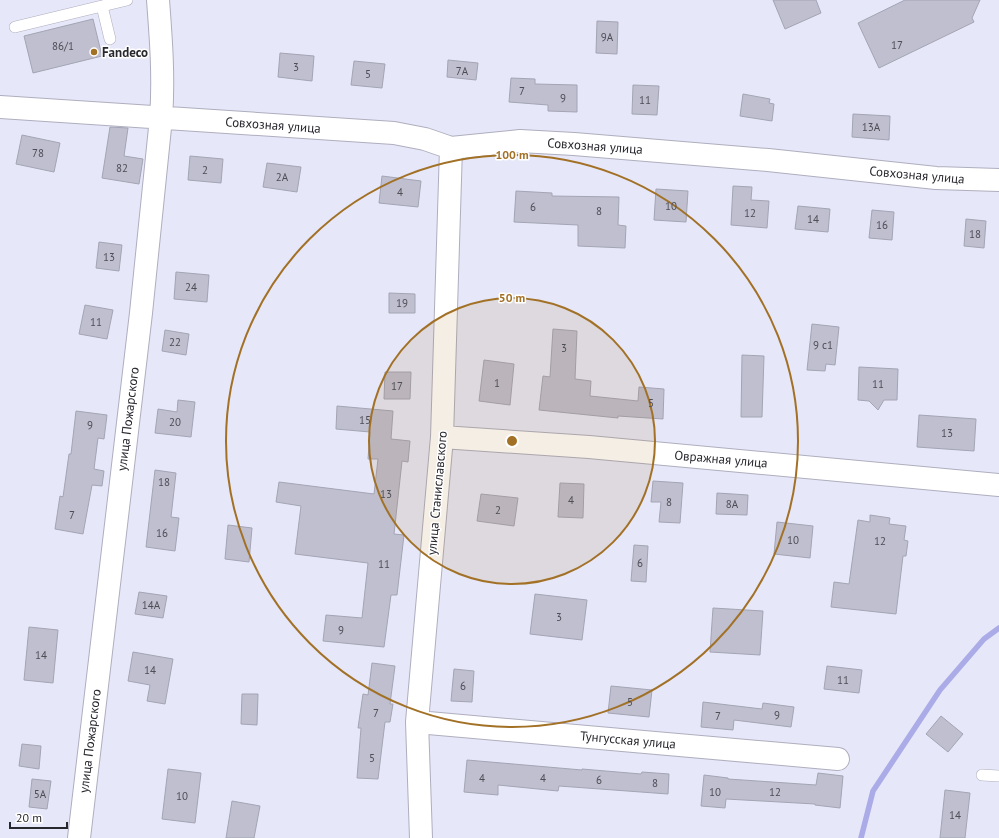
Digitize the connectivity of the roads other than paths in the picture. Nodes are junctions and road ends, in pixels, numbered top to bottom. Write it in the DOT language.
graph roads {
  1 [pos="127,0"];
  2 [pos="158,0"];
  3 [pos="102,6"];
  4 [pos="16,27"];
  5 [pos="110,39"];
  6 [pos="0,108"];
  7 [pos="160,118"];
  8 [pos="451,148"];
  9 [pos="999,180"];
  10 [pos="442,437"];
  11 [pos="999,485"];
  12 [pos="417,722"];
  13 [pos="838,759"];
  14 [pos="982,774"];
  15 [pos="999,776"];
  16 [pos="78,838"];
  17 [pos="421,838"];
  1 -- 3 [label="lane"];
  2 -- 7 [label="street, улица Пожарского"];
  3 -- 4 [label="lane"];
  3 -- 5 [label="lane"];
  6 -- 7 [label="street, Совхозная улица"];
  7 -- 8 [label="street, Совхозная улица"];
  7 -- 16 [label="street, улица Пожарского"];
  8 -- 9 [label="street, Совхозная улица"];
  8 -- 10 [label="street, улица Станиславского"];
  10 -- 11 [label="street, Овражная улица"];
  10 -- 12 [label="street, улица Станиславского"];
  12 -- 13 [label="street, Тунгусская улица"];
  12 -- 17 [label="street, улица Станиславского"];
  14 -- 15 [label="lane"];
}
